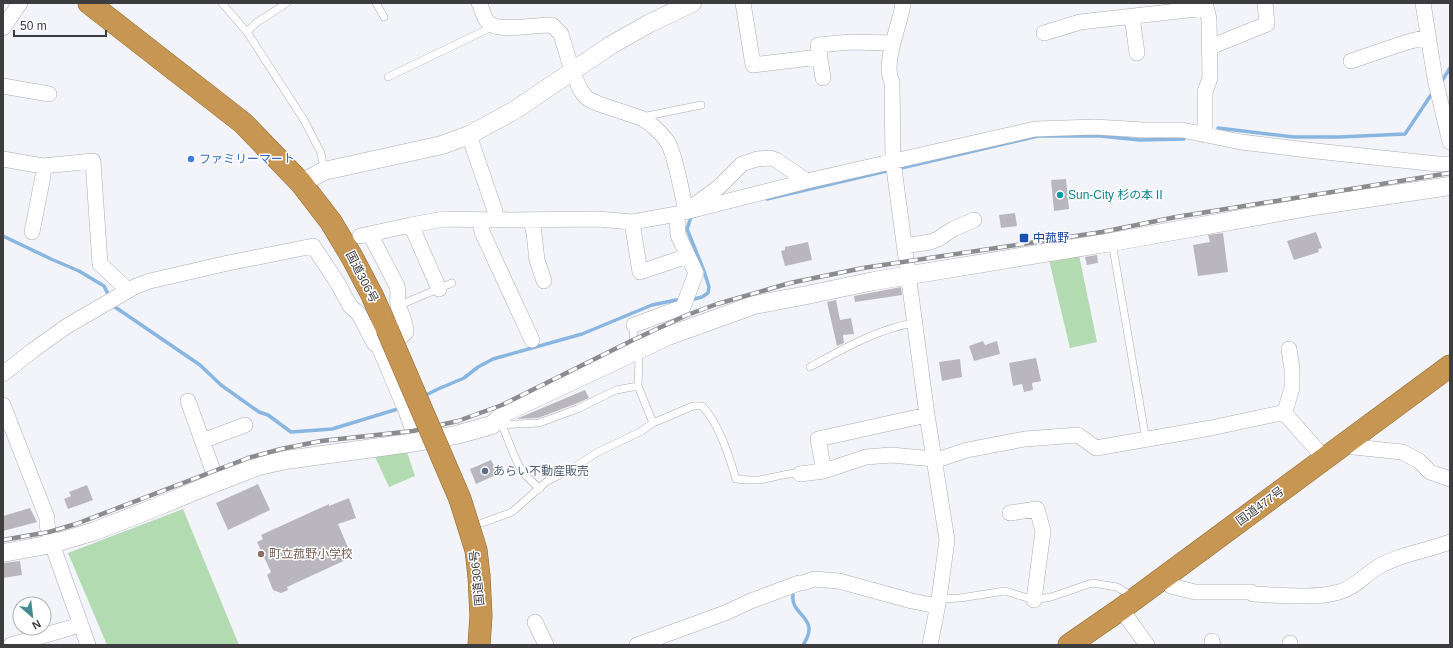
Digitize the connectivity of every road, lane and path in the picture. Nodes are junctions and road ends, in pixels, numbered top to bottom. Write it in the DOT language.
graph roads {
  1 [pos="20,3"];
  2 [pos="89,3"];
  3 [pos="222,3"];
  4 [pos="287,3"];
  5 [pos="376,3"];
  6 [pos="480,3"];
  7 [pos="692,3"];
  8 [pos="742,3"];
  9 [pos="903,3"];
  10 [pos="1265,3"];
  11 [pos="1423,3"];
  12 [pos="1206,6"];
  13 [pos="1132,16"];
  14 [pos="384,17"];
  15 [pos="494,26"];
  16 [pos="3,28"];
  17 [pos="247,32"];
  18 [pos="1044,33"];
  19 [pos="1428,36"];
  20 [pos="892,43"];
  21 [pos="1210,47"];
  22 [pos="1137,52"];
  23 [pos="819,57"];
  24 [pos="1351,61"];
  25 [pos="572,71"];
  26 [pos="388,77"];
  27 [pos="823,78"];
  28 [pos="3,86"];
  29 [pos="49,94"];
  30 [pos="701,105"];
  31 [pos="642,118"];
  32 [pos="469,135"];
  33 [pos="1205,135"];
  34 [pos="1450,142"];
  35 [pos="3,159"];
  36 [pos="893,161"];
  37 [pos="1450,164"];
  38 [pos="43,166"];
  39 [pos="324,171"];
  40 [pos="807,181"];
  41 [pos="301,183"];
  42 [pos="1450,186"];
  43 [pos="681,212"];
  44 [pos="480,220"];
  45 [pos="496,220"];
  46 [pos="531,220"];
  47 [pos="974,220"];
  48 [pos="632,222"];
  49 [pos="411,225"];
  50 [pos="32,232"];
  51 [pos="1112,242"];
  52 [pos="904,246"];
  53 [pos="688,256"];
  54 [pos="908,276"];
  55 [pos="544,281"];
  56 [pos="446,286"];
  57 [pos="123,293"];
  58 [pos="407,302"];
  59 [pos="914,323"];
  60 [pos="634,325"];
  61 [pos="383,338"];
  62 [pos="532,340"];
  63 [pos="1289,349"];
  64 [pos="635,352"];
  65 [pos="1450,366"];
  66 [pos="810,367"];
  67 [pos="3,374"];
  68 [pos="638,386"];
  69 [pos="188,401"];
  70 [pos="3,405"];
  71 [pos="927,415"];
  72 [pos="1284,415"];
  73 [pos="653,423"];
  74 [pos="245,425"];
  75 [pos="497,425"];
  76 [pos="1146,440"];
  77 [pos="202,441"];
  78 [pos="417,442"];
  79 [pos="1347,442"];
  80 [pos="934,459"];
  81 [pos="1325,459"];
  82 [pos="824,471"];
  83 [pos="800,474"];
  84 [pos="1450,479"];
  85 [pos="217,482"];
  86 [pos="540,488"];
  87 [pos="1010,513"];
  88 [pos="482,523"];
  89 [pos="1450,542"];
  90 [pos="52,544"];
  91 [pos="3,553"];
  92 [pos="1164,577"];
  93 [pos="1034,600"];
  94 [pos="938,602"];
  95 [pos="1129,603"];
  96 [pos="535,622"];
  97 [pos="80,624"];
  98 [pos="12,645"];
  99 [pos="88,645"];
  100 [pos="479,645"];
  101 [pos="546,645"];
  102 [pos="638,645"];
  103 [pos="930,645"];
  104 [pos="1069,645"];
  105 [pos="1147,645"];
  1 -- 16 [label="street"];
  2 -- 41 [label="highway, 国道306号"];
  3 -- 17 [label="lane"];
  4 -- 17 [label="lane"];
  5 -- 14 [label="lane"];
  6 -- 15 [label="street"];
  7 -- 25 [label="street"];
  8 -- 23 [label="street"];
  9 -- 20 [label="street"];
  10 -- 21 [label="street"];
  11 -- 19 [label="street"];
  12 -- 13 [label="street"];
  12 -- 21 [label="street"];
  13 -- 18 [label="street"];
  13 -- 22 [label="street"];
  15 -- 25 [label="street"];
  15 -- 26 [label="lane"];
  17 -- 39 [label="lane"];
  19 -- 24 [label="street"];
  19 -- 34 [label="street"];
  20 -- 23 [label="street"];
  20 -- 36 [label="street"];
  21 -- 33 [label="street"];
  23 -- 27 [label="street"];
  25 -- 31 [label="street"];
  25 -- 32 [label="street"];
  28 -- 29 [label="street"];
  30 -- 31 [label="lane"];
  31 -- 43 [label="street"];
  32 -- 39 [label="street"];
  32 -- 45 [label="street"];
  33 -- 36 [label="street"];
  33 -- 37 [label="street"];
  35 -- 38 [label="street"];
  36 -- 40 [label="street"];
  36 -- 52 [label="street"];
  38 -- 50 [label="street"];
  38 -- 57 [label="street"];
  39 -- 41 [label="street"];
  40 -- 43 [label="street"];
  40 -- 43 [label="street"];
  41 -- 61 [label="highway, 国道306号"];
  42 -- 51 [label="street"];
  43 -- 48 [label="street"];
  43 -- 53 [label="street"];
  44 -- 45 [label="street"];
  44 -- 49 [label="street"];
  44 -- 62 [label="street"];
  45 -- 46 [label="street"];
  46 -- 48 [label="street"];
  46 -- 55 [label="street"];
  47 -- 52 [label="street"];
  48 -- 53 [label="street"];
  49 -- 56 [label="street"];
  49 -- 61 [label="street"];
  51 -- 54 [label="street"];
  51 -- 76 [label="lane"];
  52 -- 54 [label="street"];
  53 -- 60 [label="street"];
  54 -- 59 [label="street"];
  54 -- 64 [label="street"];
  56 -- 58 [label="lane"];
  57 -- 61 [label="street"];
  57 -- 67 [label="street"];
  59 -- 66 [label="lane"];
  59 -- 71 [label="street"];
  60 -- 64 [label="lane"];
  61 -- 78 [label="street"];
  61 -- 100 [label="highway, 国道306号, bridge"];
  63 -- 72 [label="street"];
  64 -- 68 [label="lane"];
  64 -- 75 [label="street"];
  65 -- 79 [label="highway, 国道477号"];
  68 -- 73 [label="lane"];
  68 -- 75 [label="lane"];
  69 -- 77 [label="street"];
  70 -- 90 [label="street"];
  71 -- 80 [label="street"];
  71 -- 82 [label="street"];
  72 -- 76 [label="street"];
  72 -- 81 [label="street"];
  73 -- 83 [label="lane"];
  73 -- 86 [label="lane"];
  74 -- 77 [label="street"];
  75 -- 78 [label="street"];
  75 -- 86 [label="lane"];
  76 -- 80 [label="street"];
  77 -- 85 [label="street"];
  78 -- 85 [label="street"];
  79 -- 81 [label="highway, 国道477号"];
  79 -- 84 [label="street"];
  80 -- 82 [label="street"];
  80 -- 94 [label="street"];
  81 -- 92 [label="highway, 国道477号"];
  82 -- 83 [label="street"];
  85 -- 90 [label="street"];
  86 -- 88 [label="lane"];
  87 -- 93 [label="street"];
  89 -- 92 [label="street"];
  90 -- 91 [label="street"];
  90 -- 97 [label="street"];
  92 -- 95 [label="highway, 国道477号"];
  93 -- 94 [label="lane"];
  93 -- 95 [label="lane"];
  94 -- 102 [label="street"];
  94 -- 103 [label="street"];
  95 -- 104 [label="highway, 国道477号"];
  95 -- 105 [label="street"];
  96 -- 101 [label="street"];
  97 -- 98 [label="street"];
  97 -- 99 [label="street"];
}
